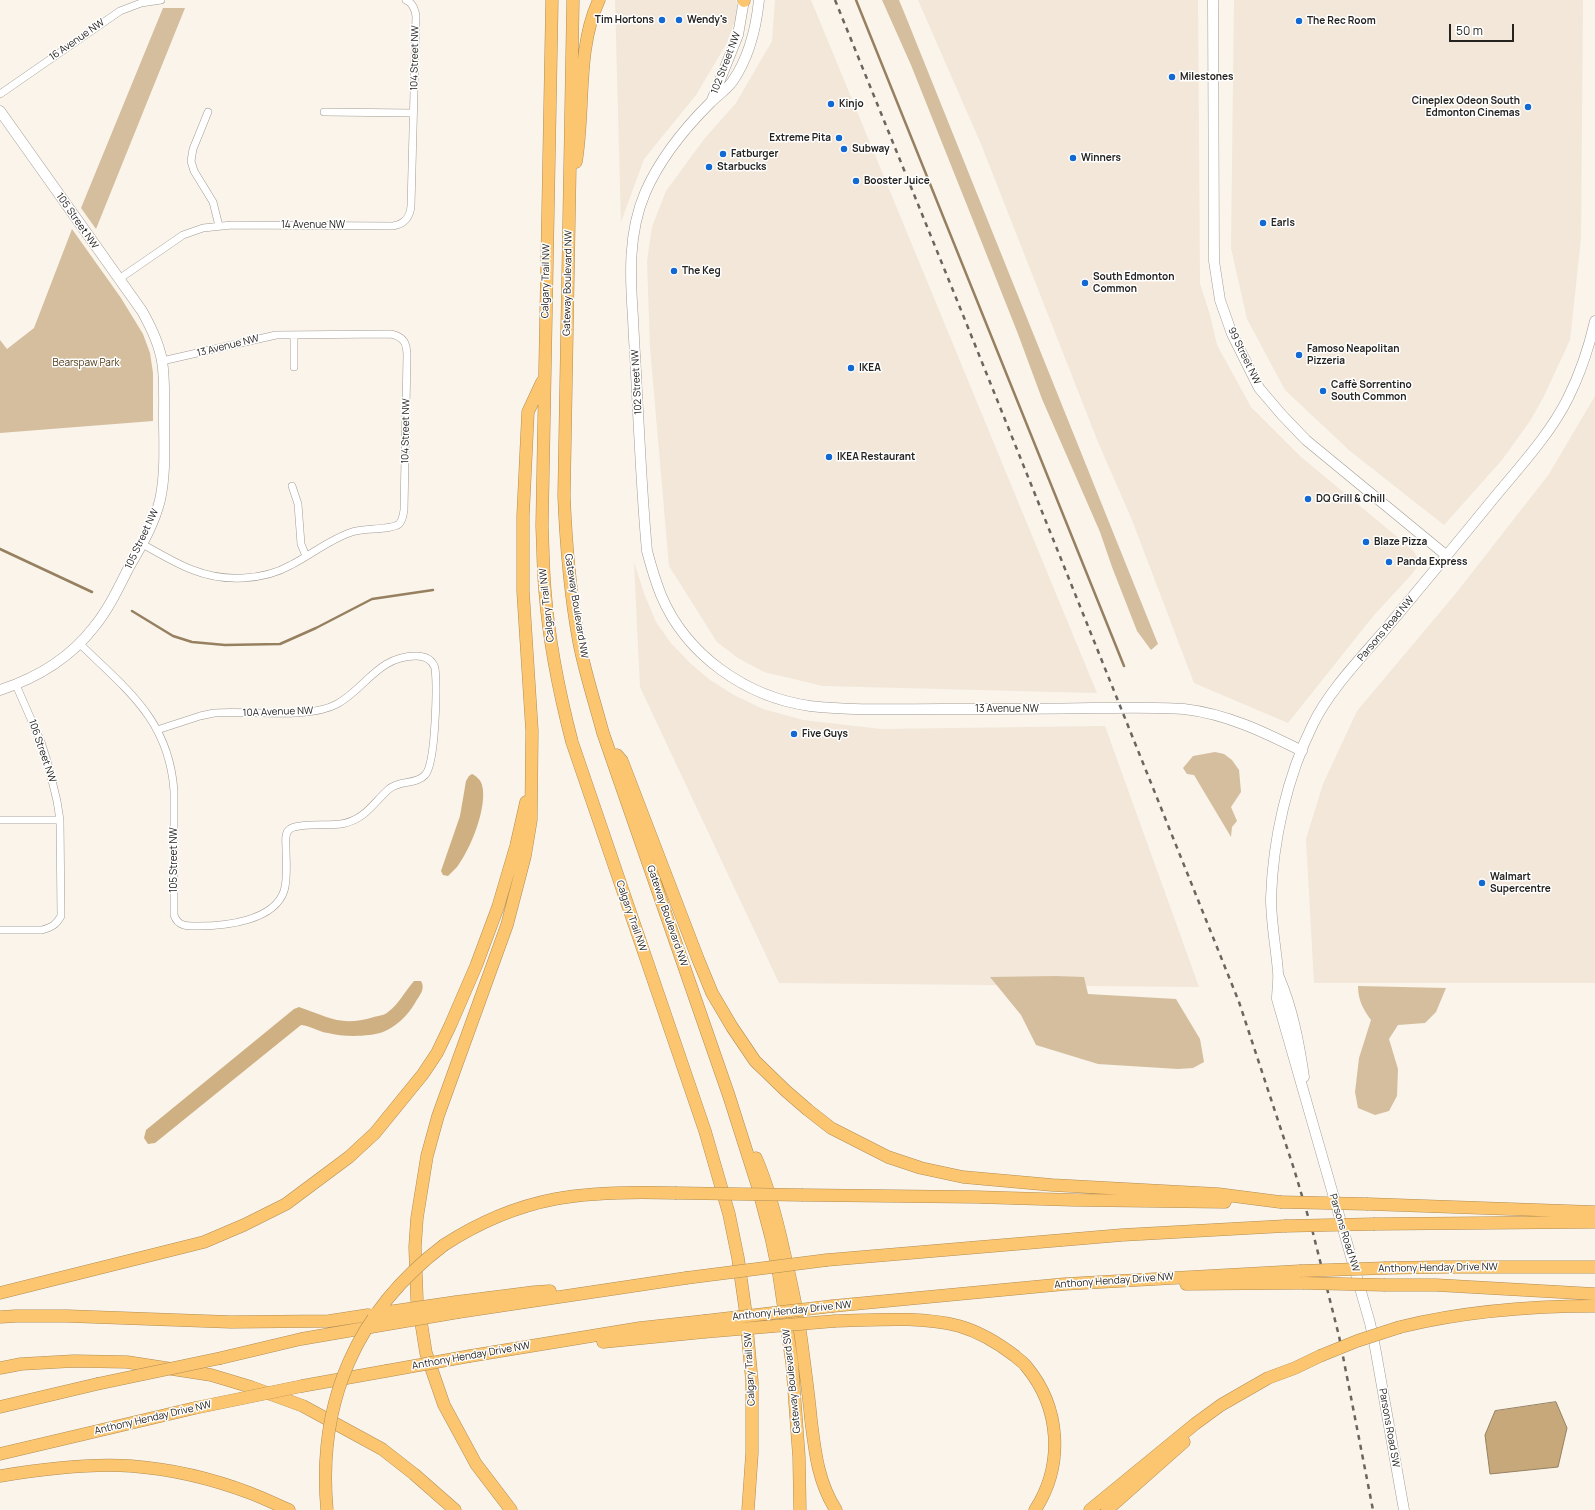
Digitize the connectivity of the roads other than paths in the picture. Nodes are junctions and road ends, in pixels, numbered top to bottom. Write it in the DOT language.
graph roads {
  1 [pos="161,0"];
  2 [pos="552,0"];
  3 [pos="573,0"];
  4 [pos="599,0"];
  5 [pos="744,0"];
  6 [pos="759,0"];
  7 [pos="1213,0"];
  8 [pos="409,2"];
  9 [pos="0,94"];
  10 [pos="711,102"];
  11 [pos="0,111"];
  12 [pos="208,112"];
  13 [pos="324,112"];
  14 [pos="413,113"];
  15 [pos="569,198"];
  16 [pos="406,220"];
  17 [pos="219,226"];
  18 [pos="119,279"];
  19 [pos="1595,321"];
  20 [pos="294,335"];
  21 [pos="404,339"];
  22 [pos="162,361"];
  23 [pos="294,367"];
  24 [pos="545,376"];
  25 [pos="292,486"];
  26 [pos="142,544"];
  27 [pos="306,556"];
  28 [pos="1447,556"];
  29 [pos="80,644"];
  30 [pos="714,665"];
  31 [pos="16,685"];
  32 [pos="0,690"];
  33 [pos="157,730"];
  34 [pos="604,733"];
  35 [pos="1302,751"];
  36 [pos="532,781"];
  37 [pos="0,820"];
  38 [pos="60,820"];
  39 [pos="178,922"];
  40 [pos="0,930"];
  41 [pos="729,1096"];
  42 [pos="721,1182"];
  43 [pos="757,1184"];
  44 [pos="1280,1202"];
  45 [pos="1595,1212"];
  46 [pos="1595,1222"];
  47 [pos="1595,1267"];
  48 [pos="1301,1277"];
  49 [pos="0,1294"];
  50 [pos="1595,1294"];
  51 [pos="1595,1306"];
  52 [pos="0,1317"];
  53 [pos="370,1321"];
  54 [pos="704,1326"];
  55 [pos="1375,1346"];
  56 [pos="0,1368"];
  57 [pos="1295,1368"];
  58 [pos="0,1407"];
  59 [pos="0,1454"];
  60 [pos="0,1476"];
  61 [pos="289,1510"];
  62 [pos="327,1510"];
  63 [pos="455,1510"];
  64 [pos="511,1510"];
  65 [pos="748,1510"];
  66 [pos="800,1510"];
  67 [pos="836,1510"];
  68 [pos="1035,1510"];
  69 [pos="1090,1510"];
  70 [pos="1107,1510"];
  71 [pos="1404,1510"];
  1 -- 9 [label="street, 16 Avenue NW"];
  2 -- 24 [label="highway, Calgary Trail NW"];
  3 -- 15 [label="highway, Gateway Boulevard NW"];
  4 -- 15 [label="highway"];
  5 -- 10 [label="street, 102 Street NW"];
  6 -- 10 [label="street, 102 Street NW"];
  7 -- 28 [label="street, 99 Street NW"];
  8 -- 14 [label="street, 104 Street NW"];
  10 -- 30 [label="street, 102 Street NW"];
  11 -- 18 [label="street, 105 Street NW"];
  12 -- 17 [label="street"];
  13 -- 14 [label="street"];
  14 -- 16 [label="street, 104 Street NW"];
  15 -- 34 [label="highway, Gateway Boulevard NW"];
  16 -- 17 [label="street, 14 Avenue NW"];
  17 -- 18 [label="street, 14 Avenue NW"];
  18 -- 22 [label="street, 105 Street NW"];
  19 -- 28 [label="street, Parsons Road NW"];
  20 -- 21 [label="street, 13 Avenue NW"];
  20 -- 22 [label="street, 13 Avenue NW"];
  20 -- 23 [label="street"];
  21 -- 27 [label="street, 104 Street NW"];
  22 -- 26 [label="street, 105 Street NW"];
  24 -- 36 [label="highway"];
  24 -- 42 [label="highway, Calgary Trail NW"];
  25 -- 27 [label="street"];
  26 -- 27 [label="street"];
  26 -- 29 [label="street, 105 Street NW"];
  28 -- 35 [label="street, Parsons Road NW"];
  29 -- 31 [label="street"];
  29 -- 33 [label="street, 105 Street NW"];
  30 -- 35 [label="street, 13 Avenue NW"];
  31 -- 32 [label="street"];
  31 -- 38 [label="street, 106 Street NW"];
  33 -- 39 [label="street, 105 Street NW"];
  33 -- 39 [label="street, 10A Avenue NW"];
  34 -- 41 [label="highway, Gateway Boulevard NW"];
  34 -- 44 [label="highway"];
  35 -- 55 [label="street, Parsons Road NW"];
  36 -- 49 [label="highway"];
  36 -- 64 [label="highway"];
  37 -- 38 [label="street"];
  38 -- 40 [label="street, 106 Street NW"];
  41 -- 43 [label="highway, Gateway Boulevard NW"];
  41 -- 67 [label="highway"];
  42 -- 65 [label="highway, Calgary Trail SW"];
  43 -- 66 [label="highway, Gateway Boulevard SW"];
  44 -- 45 [label="highway, bridge"];
  44 -- 62 [label="highway, bridge"];
  46 -- 53 [label="highway, bridge"];
  47 -- 48 [label="highway, Anthony Henday Drive NW, bridge"];
  48 -- 50 [label="highway, bridge"];
  48 -- 54 [label="highway, Anthony Henday Drive NW, bridge"];
  51 -- 57 [label="highway, bridge"];
  52 -- 53 [label="highway"];
  53 -- 58 [label="highway, bridge"];
  54 -- 59 [label="highway, Anthony Henday Drive NW, bridge"];
  54 -- 68 [label="highway, bridge"];
  55 -- 71 [label="street, Parsons Road SW"];
  56 -- 63 [label="highway"];
  57 -- 69 [label="highway"];
  57 -- 70 [label="highway"];
  60 -- 61 [label="highway"];
}
